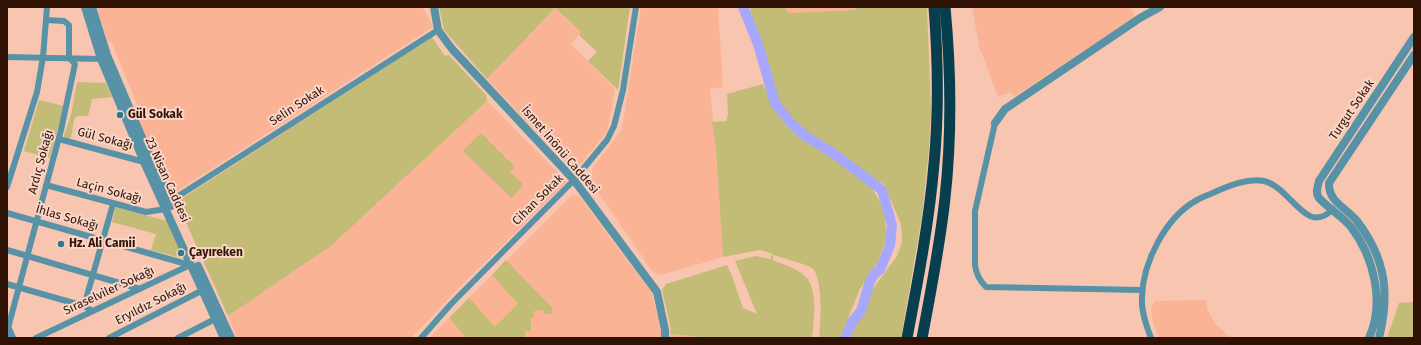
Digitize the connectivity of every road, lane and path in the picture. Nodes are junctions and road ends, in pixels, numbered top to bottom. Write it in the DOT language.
graph roads {
  1 [pos="47,7"];
  2 [pos="85,7"];
  3 [pos="92,7"];
  4 [pos="434,7"];
  5 [pos="636,7"];
  6 [pos="934,7"];
  7 [pos="945,7"];
  8 [pos="1160,7"];
  9 [pos="46,20"];
  10 [pos="438,30"];
  11 [pos="1414,38"];
  12 [pos="1414,56"];
  13 [pos="7,57"];
  14 [pos="43,57"];
  15 [pos="69,58"];
  16 [pos="101,59"];
  17 [pos="995,123"];
  18 [pos="59,139"];
  19 [pos="144,162"];
  20 [pos="574,180"];
  21 [pos="46,185"];
  22 [pos="1318,185"];
  23 [pos="1329,186"];
  24 [pos="7,187"];
  25 [pos="113,204"];
  26 [pos="168,205"];
  27 [pos="1333,209"];
  28 [pos="7,213"];
  29 [pos="36,221"];
  30 [pos="103,240"];
  31 [pos="7,250"];
  32 [pos="27,256"];
  33 [pos="191,265"];
  34 [pos="93,275"];
  35 [pos="7,284"];
  36 [pos="19,287"];
  37 [pos="140,289"];
  38 [pos="203,290"];
  39 [pos="1142,290"];
  40 [pos="84,306"];
  41 [pos="93,311"];
  42 [pos="215,319"];
  43 [pos="7,327"];
  44 [pos="12,338"];
  45 [pos="36,338"];
  46 [pos="109,338"];
  47 [pos="178,338"];
  48 [pos="224,338"];
  49 [pos="231,338"];
  50 [pos="421,338"];
  51 [pos="665,338"];
  52 [pos="907,338"];
  53 [pos="922,338"];
  54 [pos="1151,338"];
  55 [pos="1369,338"];
  56 [pos="1378,338"];
  1 -- 9 [label="street"];
  2 -- 16 [label="street, 23 Nisan Caddesi"];
  3 -- 26 [label="street, 23 Nisan Caddesi"];
  4 -- 10 [label="street, İsmet İnönü Caddesi"];
  5 -- 20 [label="street, Cihan Sokak"];
  6 -- 52 [label="highway"];
  7 -- 53 [label="highway"];
  8 -- 17 [label="street"];
  9 -- 14 [label="street"];
  9 -- 15 [label="street, Ardıç Sokağı"];
  10 -- 20 [label="street, İsmet İnönü Caddesi"];
  10 -- 26 [label="street, Selin Sokak"];
  11 -- 22 [label="street, Turgut Sokak"];
  12 -- 23 [label="street, Turgut Sokak"];
  13 -- 14 [label="street"];
  14 -- 15 [label="street"];
  14 -- 24 [label="street"];
  15 -- 16 [label="street"];
  15 -- 18 [label="street, Ardıç Sokağı"];
  16 -- 19 [label="street, 23 Nisan Caddesi"];
  17 -- 39 [label="street"];
  18 -- 19 [label="street, Gül Sokağı"];
  18 -- 21 [label="street, Ardıç Sokağı"];
  19 -- 26 [label="street, 23 Nisan Caddesi"];
  20 -- 50 [label="street, Cihan Sokak"];
  20 -- 51 [label="street, İsmet İnönü Caddesi"];
  21 -- 25 [label="street, Laçin Sokağı"];
  21 -- 29 [label="street, Ardıç Sokağı"];
  22 -- 23 [label="street"];
  22 -- 27 [label="street, Turgut Sokak"];
  23 -- 56 [label="street"];
  25 -- 26 [label="street, Laçin Sokağı"];
  25 -- 30 [label="street"];
  26 -- 33 [label="street, 23 Nisan Caddesi"];
  26 -- 49 [label="street, 23 Nisan Caddesi"];
  27 -- 39 [label="street"];
  27 -- 55 [label="street"];
  28 -- 29 [label="street, İhlas Sokağı"];
  29 -- 30 [label="street, İhlas Sokağı"];
  29 -- 32 [label="street, Ardıç Sokağı"];
  30 -- 33 [label="street, İhlas Sokağı"];
  30 -- 34 [label="street"];
  31 -- 32 [label="street"];
  32 -- 34 [label="street"];
  32 -- 36 [label="street, Ardıç Sokağı"];
  33 -- 37 [label="street, Sıraselviler Sokağı"];
  33 -- 38 [label="street, 23 Nisan Caddesi"];
  34 -- 37 [label="street"];
  34 -- 40 [label="street"];
  35 -- 36 [label="street"];
  36 -- 40 [label="street"];
  36 -- 43 [label="street, Ardıç Sokağı"];
  37 -- 41 [label="street, Sıraselviler Sokağı"];
  38 -- 42 [label="street, 23 Nisan Caddesi"];
  38 -- 46 [label="street, Eryıldız Sokağı"];
  39 -- 54 [label="street"];
  40 -- 41 [label="street"];
  41 -- 45 [label="street, Sıraselviler Sokağı"];
  42 -- 47 [label="street"];
  42 -- 48 [label="street, 23 Nisan Caddesi"];
  43 -- 44 [label="street"];
}
